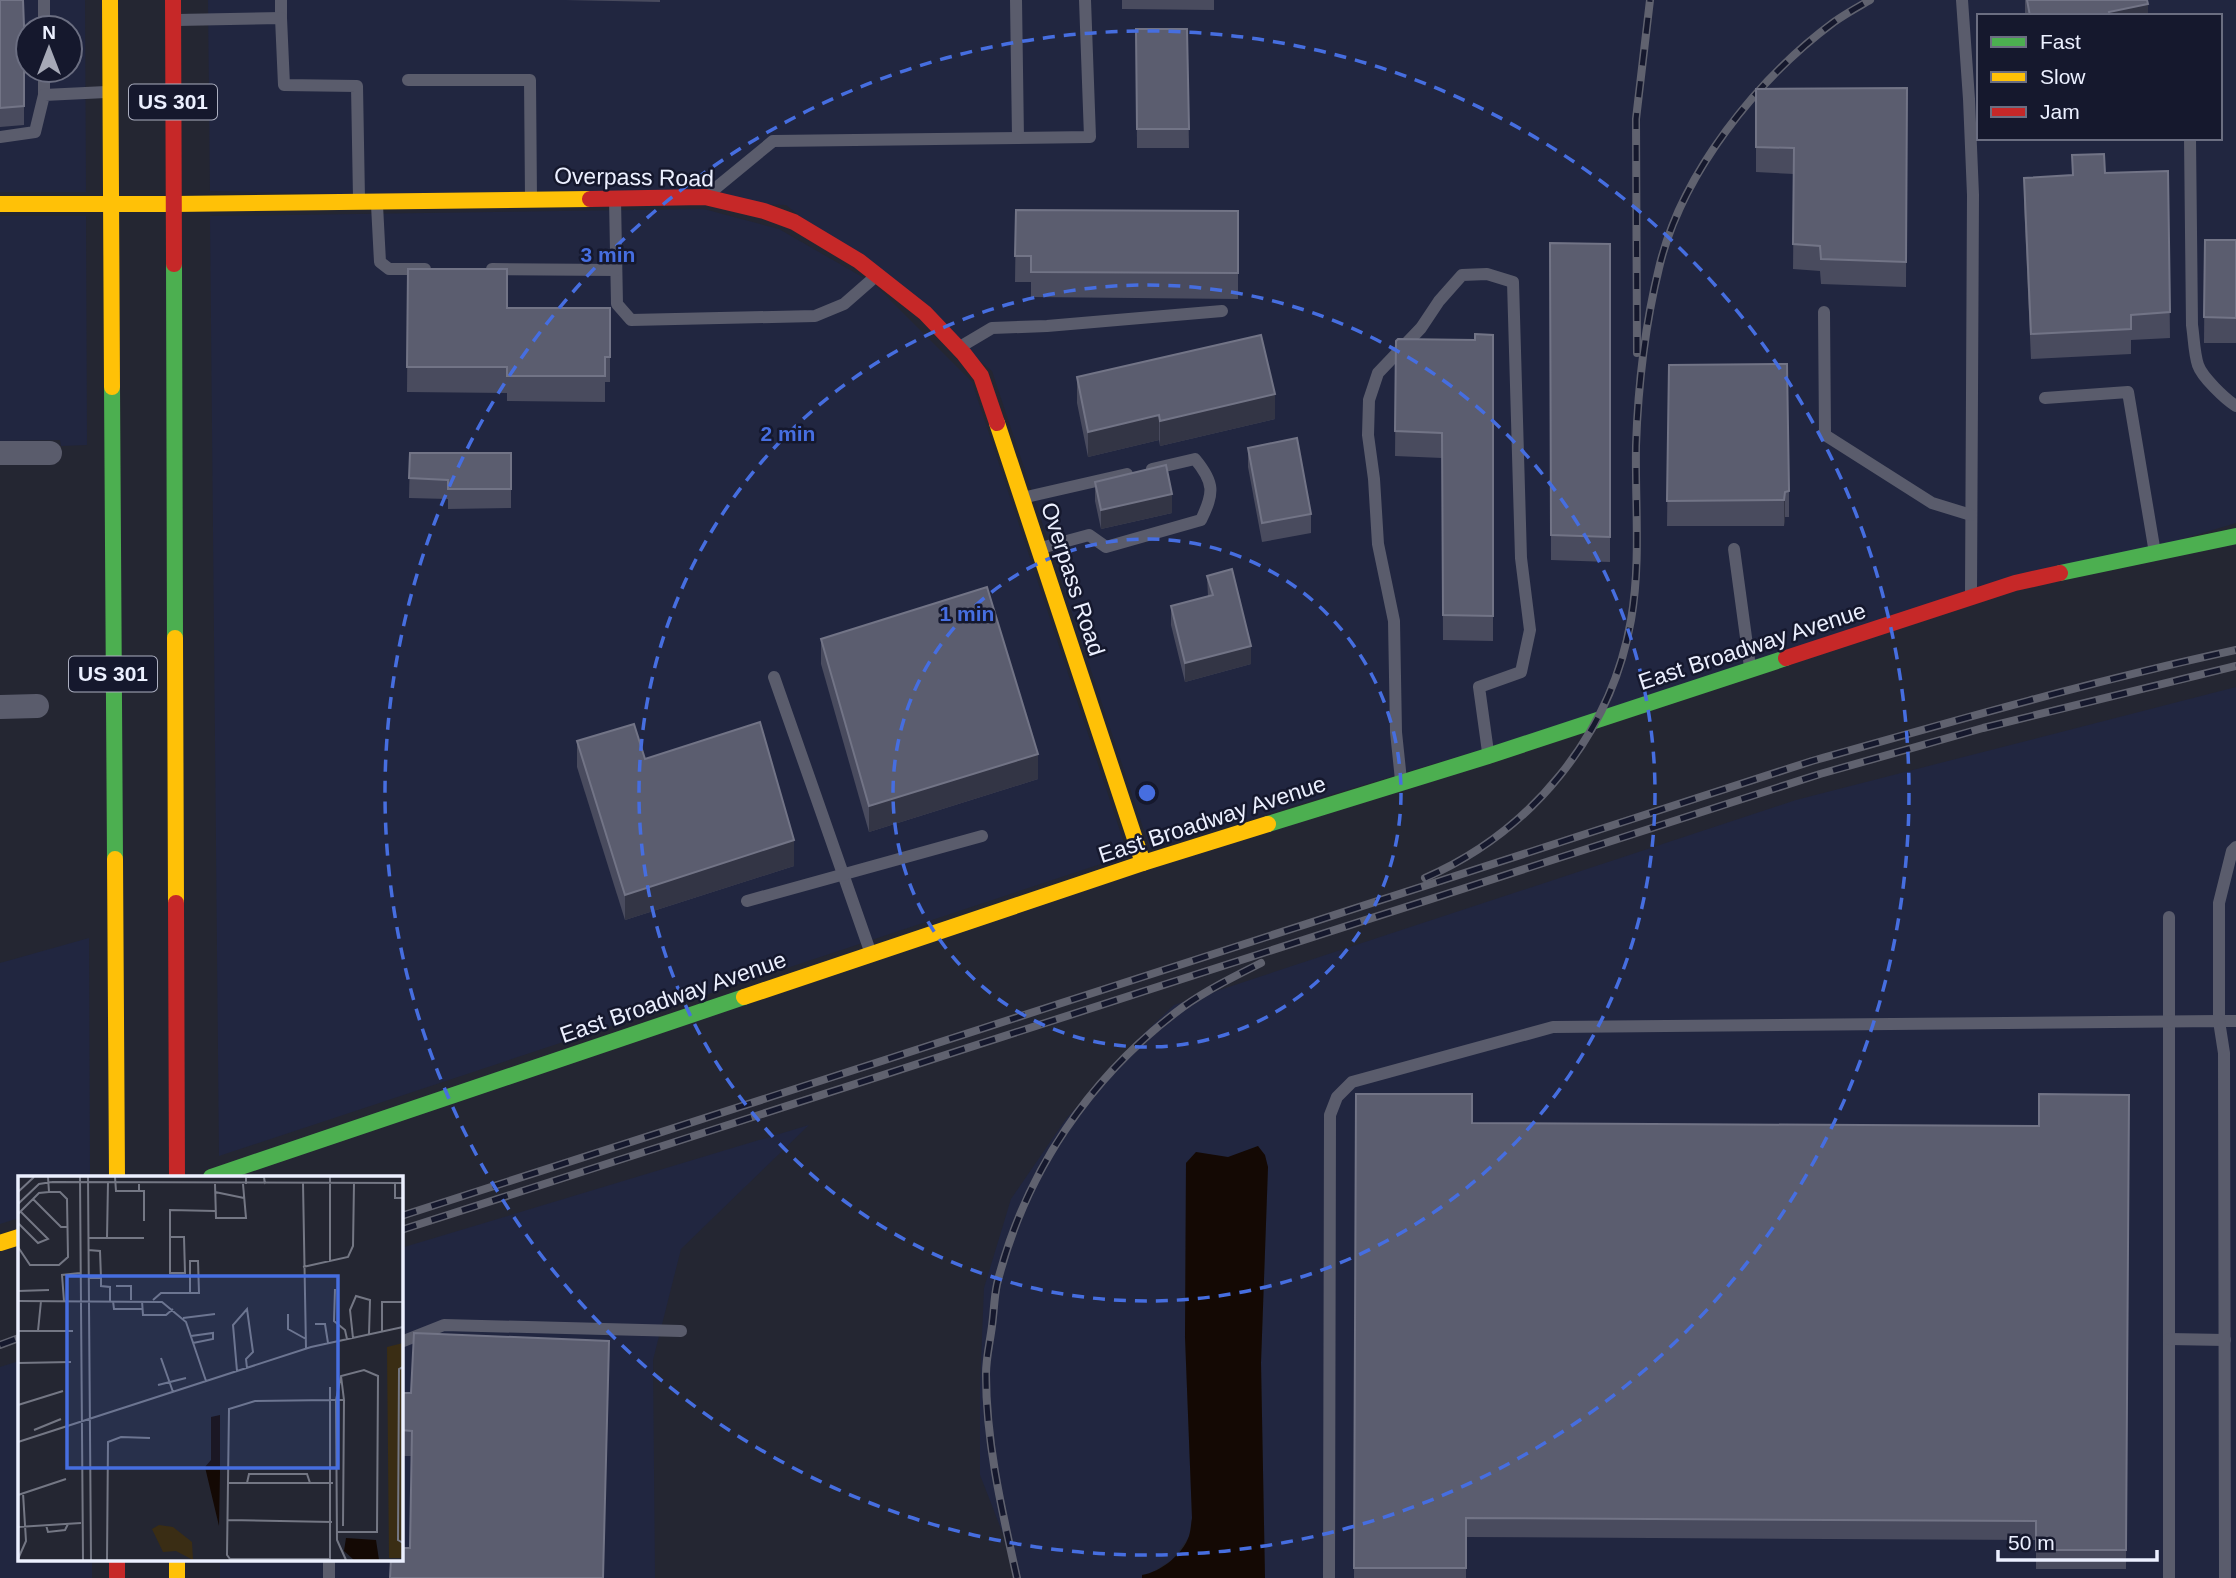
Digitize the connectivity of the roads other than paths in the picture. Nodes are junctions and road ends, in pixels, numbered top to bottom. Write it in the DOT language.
graph roads {
  1 [pos="110,0"];
  2 [pos="173,0"];
  3 [pos="281,0"];
  4 [pos="1016,0"];
  5 [pos="1085,0"];
  6 [pos="1962,0"];
  7 [pos="281,18"];
  8 [pos="173,20"];
  9 [pos="408,80"];
  10 [pos="44,84"];
  11 [pos="110,92"];
  12 [pos="44,95"];
  13 [pos="0,137"];
  14 [pos="1018,138"];
  15 [pos="2190,140"];
  16 [pos="705,197"];
  17 [pos="615,198"];
  18 [pos="531,199"];
  19 [pos="359,201"];
  20 [pos="376,201"];
  21 [pos="0,204"];
  22 [pos="110,204"];
  23 [pos="174,204"];
  24 [pos="442,269"];
  25 [pos="482,270"];
  26 [pos="616,270"];
  27 [pos="878,273"];
  28 [pos="1222,311"];
  29 [pos="1824,312"];
  30 [pos="960,347"];
  31 [pos="2046,398"];
  32 [pos="2236,406"];
  33 [pos="0,453"];
  34 [pos="50,453"];
  35 [pos="1022,498"];
  36 [pos="1972,515"];
  37 [pos="2236,536"];
  38 [pos="1039,549"];
  39 [pos="1734,549"];
  40 [pos="2155,553"];
  41 [pos="1971,598"];
  42 [pos="1750,671"];
  43 [pos="774,677"];
  44 [pos="37,706"];
  45 [pos="0,707"];
  46 [pos="1488,756"];
  47 [pos="1401,783"];
  48 [pos="982,836"];
  49 [pos="2236,847"];
  50 [pos="1143,863"];
  51 [pos="844,876"];
  52 [pos="747,901"];
  53 [pos="2169,917"];
  54 [pos="871,955"];
  55 [pos="2219,1021"];
  56 [pos="2236,1021"];
  57 [pos="2169,1022"];
  58 [pos="117,1176"];
  59 [pos="177,1176"];
  60 [pos="214,1176"];
  61 [pos="18,1237"];
  62 [pos="0,1243"];
  63 [pos="681,1331"];
  64 [pos="2169,1339"];
  65 [pos="2225,1340"];
  66 [pos="402,1342"];
  67 [pos="2231,1472"];
  68 [pos="117,1560"];
  69 [pos="177,1560"];
  70 [pos="330,1560"];
  71 [pos="117,1578"];
  72 [pos="177,1578"];
  73 [pos="329,1578"];
  74 [pos="1329,1578"];
  75 [pos="2169,1578"];
  76 [pos="2225,1578"];
  1 -- 11 [label="main road, US 301"];
  2 -- 8 [label="main road, US 301"];
  3 -- 7 [label="lane"];
  4 -- 14 [label="lane"];
  5 -- 14 [label="lane"];
  6 -- 36 [label="lane"];
  7 -- 8 [label="lane"];
  7 -- 19 [label="lane"];
  8 -- 23 [label="main road, US 301"];
  9 -- 18 [label="lane"];
  10 -- 12 [label="lane"];
  11 -- 12 [label="lane"];
  11 -- 22 [label="main road, US 301"];
  12 -- 13 [label="lane"];
  14 -- 16 [label="lane"];
  15 -- 32 [label="lane"];
  16 -- 17 [label="main road, Overpass Road"];
  16 -- 27 [label="main road, Overpass Road"];
  17 -- 18 [label="main road, Overpass Road"];
  17 -- 26 [label="lane"];
  18 -- 20 [label="main road, Overpass Road"];
  19 -- 20 [label="main road, Overpass Road"];
  19 -- 23 [label="main road, Overpass Road"];
  20 -- 24 [label="lane"];
  21 -- 22 [label="main road, Overpass Road"];
  22 -- 23 [label="main road, Overpass Road"];
  22 -- 58 [label="main road, US 301"];
  23 -- 59 [label="main road, US 301"];
  25 -- 26 [label="lane"];
  26 -- 27 [label="lane"];
  27 -- 30 [label="main road, Overpass Road"];
  28 -- 30 [label="lane"];
  29 -- 36 [label="lane"];
  30 -- 35 [label="main road, Overpass Road"];
  31 -- 40 [label="lane"];
  33 -- 34 [label="street"];
  35 -- 38 [label="main road, Overpass Road"];
  35 -- 38 [label="lane"];
  36 -- 41 [label="lane"];
  37 -- 40 [label="main road, East Broadway Avenue"];
  38 -- 50 [label="main road, Overpass Road"];
  39 -- 42 [label="lane"];
  40 -- 41 [label="main road, East Broadway Avenue"];
  41 -- 42 [label="main road, East Broadway Avenue"];
  42 -- 46 [label="main road, East Broadway Avenue"];
  43 -- 51 [label="lane"];
  44 -- 45 [label="street"];
  46 -- 47 [label="main road, East Broadway Avenue"];
  46 -- 47 [label="lane"];
  47 -- 50 [label="main road, East Broadway Avenue"];
  48 -- 51 [label="lane"];
  49 -- 55 [label="lane"];
  50 -- 54 [label="main road, East Broadway Avenue"];
  51 -- 52 [label="lane"];
  51 -- 54 [label="lane"];
  53 -- 57 [label="lane"];
  54 -- 60 [label="main road, East Broadway Avenue"];
  55 -- 56 [label="lane"];
  55 -- 57 [label="lane"];
  55 -- 65 [label="lane"];
  57 -- 64 [label="lane"];
  57 -- 74 [label="lane"];
  61 -- 62 [label="main road"];
  63 -- 66 [label="lane"];
  64 -- 65 [label="lane"];
  64 -- 75 [label="lane"];
  65 -- 67 [label="lane"];
  67 -- 76 [label="lane"];
  68 -- 71 [label="main road"];
  69 -- 72 [label="main road"];
  70 -- 73 [label="lane"];
}
